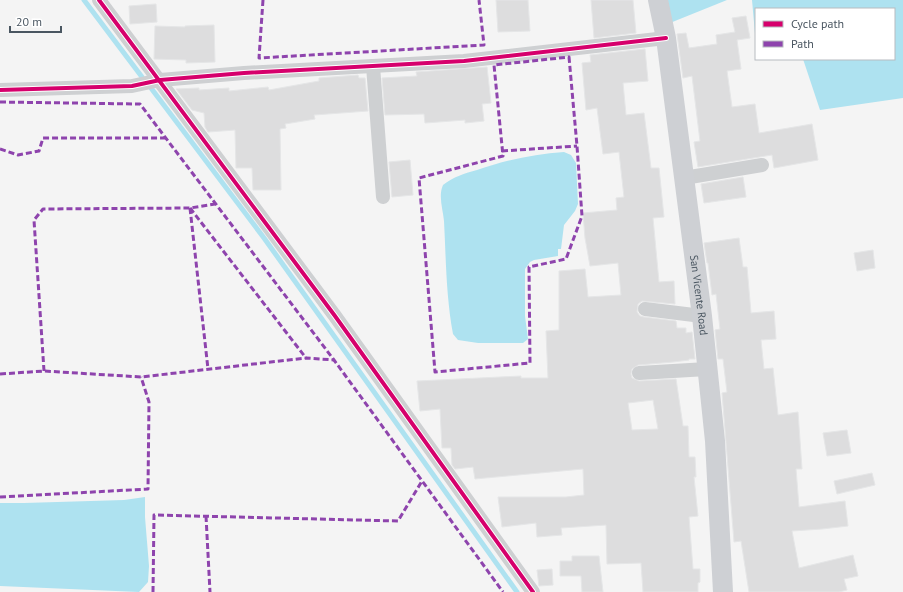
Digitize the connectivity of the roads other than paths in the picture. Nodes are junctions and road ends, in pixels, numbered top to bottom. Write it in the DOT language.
graph roads {
  1 [pos="99,0"];
  2 [pos="658,0"];
  3 [pos="666,38"];
  4 [pos="373,66"];
  5 [pos="160,80"];
  6 [pos="0,90"];
  7 [pos="762,165"];
  8 [pos="684,178"];
  9 [pos="384,197"];
  10 [pos="645,309"];
  11 [pos="702,316"];
  12 [pos="708,369"];
  13 [pos="640,373"];
  14 [pos="534,592"];
  15 [pos="723,592"];
  1 -- 5 [label="street"];
  2 -- 3 [label="street, San Vicente Road"];
  3 -- 4 [label="street"];
  3 -- 8 [label="street, San Vicente Road"];
  4 -- 5 [label="street"];
  4 -- 9 [label="street"];
  5 -- 6 [label="street"];
  5 -- 14 [label="street"];
  7 -- 8 [label="street"];
  8 -- 11 [label="street, San Vicente Road"];
  10 -- 11 [label="street"];
  11 -- 12 [label="street, San Vicente Road"];
  12 -- 13 [label="street"];
  12 -- 15 [label="street, San Vicente Road"];
}
